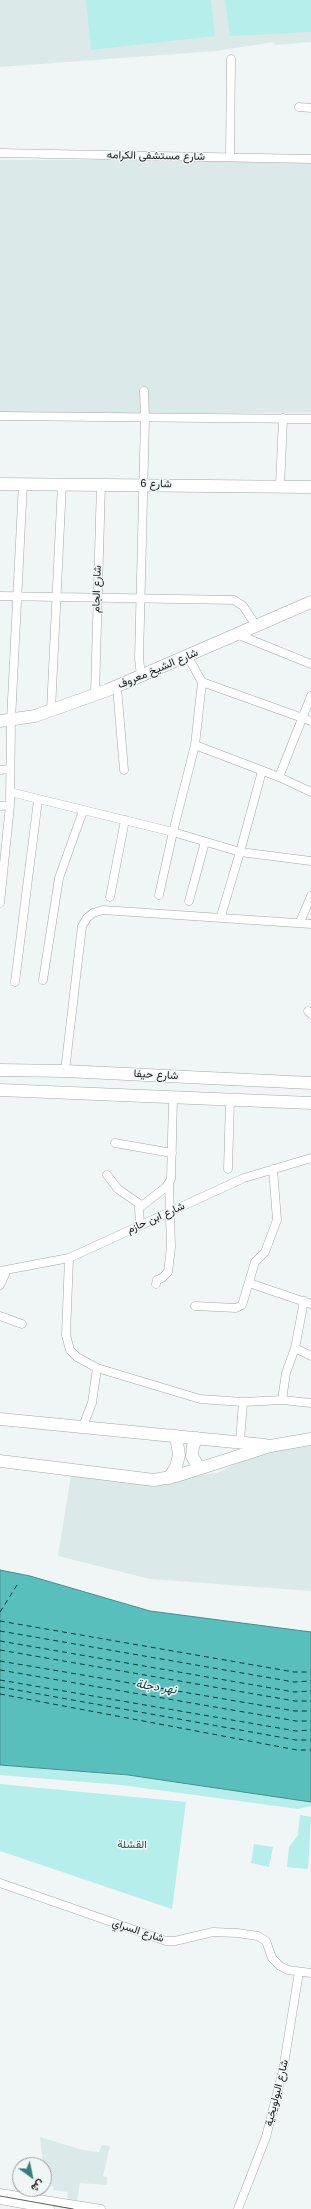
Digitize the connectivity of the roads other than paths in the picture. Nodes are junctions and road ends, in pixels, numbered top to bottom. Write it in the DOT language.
graph roads {
  1 [pos="231,58"];
  2 [pos="299,107"];
  3 [pos="311,108"];
  4 [pos="0,153"];
  5 [pos="230,157"];
  6 [pos="311,159"];
  7 [pos="144,391"];
  8 [pos="0,416"];
  9 [pos="145,418"];
  10 [pos="283,418"];
  11 [pos="311,419"];
  12 [pos="0,484"];
  13 [pos="23,484"];
  14 [pos="62,484"];
  15 [pos="101,484"];
  16 [pos="143,484"];
  17 [pos="280,487"];
  18 [pos="311,487"];
  19 [pos="0,596"];
  20 [pos="17,596"];
  21 [pos="56,596"];
  22 [pos="97,597"];
  23 [pos="140,598"];
  24 [pos="311,602"];
  25 [pos="257,627"];
  26 [pos="239,634"];
  27 [pos="188,656"];
  28 [pos="311,664"];
  29 [pos="142,676"];
  30 [pos="202,682"];
  31 [pos="117,686"];
  32 [pos="96,694"];
  33 [pos="311,696"];
  34 [pos="52,710"];
  35 [pos="303,718"];
  36 [pos="5,720"];
  37 [pos="311,721"];
  38 [pos="196,745"];
  39 [pos="10,769"];
  40 [pos="0,770"];
  41 [pos="124,770"];
  42 [pos="262,771"];
  43 [pos="279,777"];
  44 [pos="10,792"];
  45 [pos="311,792"];
  46 [pos="38,800"];
  47 [pos="10,805"];
  48 [pos="0,806"];
  49 [pos="83,811"];
  50 [pos="125,820"];
  51 [pos="173,832"];
  52 [pos="205,842"];
  53 [pos="240,852"];
  54 [pos="311,861"];
  55 [pos="159,895"];
  56 [pos="311,896"];
  57 [pos="110,897"];
  58 [pos="190,902"];
  59 [pos="0,903"];
  60 [pos="221,916"];
  61 [pos="300,922"];
  62 [pos="311,924"];
  63 [pos="43,980"];
  64 [pos="15,982"];
  65 [pos="0,1070"];
  66 [pos="65,1071"];
  67 [pos="311,1083"];
  68 [pos="0,1090"];
  69 [pos="173,1098"];
  70 [pos="230,1100"];
  71 [pos="311,1103"];
  72 [pos="116,1143"];
  73 [pos="172,1153"];
  74 [pos="311,1158"];
  75 [pos="228,1169"];
  76 [pos="273,1169"];
  77 [pos="107,1175"];
  78 [pos="169,1183"];
  79 [pos="140,1205"];
  80 [pos="169,1211"];
  81 [pos="140,1225"];
  82 [pos="69,1258"];
  83 [pos="4,1270"];
  84 [pos="248,1283"];
  85 [pos="0,1284"];
  86 [pos="156,1284"];
  87 [pos="308,1303"];
  88 [pos="194,1306"];
  89 [pos="0,1316"];
  90 [pos="22,1324"];
  91 [pos="295,1348"];
  92 [pos="311,1356"];
  93 [pos="97,1368"];
  94 [pos="282,1400"];
  95 [pos="243,1402"];
  96 [pos="311,1403"];
  97 [pos="0,1419"];
  98 [pos="83,1426"];
  99 [pos="176,1436"];
  100 [pos="197,1438"];
  101 [pos="311,1439"];
  102 [pos="240,1442"];
  103 [pos="270,1446"];
  104 [pos="0,1462"];
  105 [pos="199,1468"];
  106 [pos="169,1478"];
  107 [pos="0,1883"];
  108 [pos="299,1972"];
  109 [pos="311,1973"];
  110 [pos="0,2193"];
  111 [pos="0,2200"];
  112 [pos="50,2209"];
  113 [pos="101,2209"];
  114 [pos="238,2209"];
  1 -- 5 [label="street"];
  2 -- 3 [label="street"];
  4 -- 5 [label="street, شارع مستشفى الكرامه"];
  5 -- 6 [label="street, شارع مستشفى الكرامه"];
  7 -- 9 [label="street"];
  8 -- 9 [label="street"];
  9 -- 10 [label="street"];
  9 -- 16 [label="street"];
  10 -- 11 [label="street"];
  10 -- 17 [label="street"];
  12 -- 13 [label="street, شارع 6"];
  13 -- 14 [label="street, شارع 6"];
  13 -- 20 [label="street"];
  14 -- 15 [label="street, شارع 6"];
  14 -- 21 [label="street"];
  15 -- 16 [label="street, شارع 6"];
  15 -- 22 [label="street, شارع الجام"];
  16 -- 17 [label="street, شارع 6"];
  16 -- 23 [label="street"];
  17 -- 18 [label="street, شارع 6"];
  19 -- 20 [label="street"];
  20 -- 21 [label="street"];
  20 -- 36 [label="street"];
  21 -- 22 [label="street"];
  21 -- 34 [label="street"];
  22 -- 23 [label="street"];
  22 -- 32 [label="street, شارع الجام"];
  23 -- 25 [label="street"];
  23 -- 29 [label="street"];
  24 -- 25 [label="street, شارع الشيخ معروف"];
  25 -- 26 [label="street, شارع الشيخ معروف"];
  26 -- 27 [label="street, شارع الشيخ معروف"];
  26 -- 28 [label="street"];
  27 -- 29 [label="street, شارع الشيخ معروف"];
  27 -- 30 [label="street"];
  29 -- 31 [label="street, شارع الشيخ معروف"];
  30 -- 35 [label="street"];
  30 -- 38 [label="street"];
  31 -- 32 [label="street, شارع الشيخ معروف"];
  31 -- 41 [label="street"];
  32 -- 34 [label="street, شارع الشيخ معروف"];
  33 -- 35 [label="street"];
  34 -- 36 [label="street, شارع الشيخ معروف"];
  35 -- 37 [label="street"];
  35 -- 43 [label="street"];
  36 -- 39 [label="street"];
  38 -- 42 [label="street"];
  38 -- 51 [label="street"];
  39 -- 40 [label="street"];
  39 -- 44 [label="street"];
  42 -- 43 [label="street"];
  42 -- 53 [label="street"];
  43 -- 45 [label="street"];
  44 -- 46 [label="street"];
  44 -- 47 [label="street"];
  46 -- 49 [label="street"];
  46 -- 64 [label="street"];
  47 -- 48 [label="street"];
  47 -- 59 [label="street"];
  49 -- 50 [label="street"];
  49 -- 63 [label="street"];
  50 -- 51 [label="street"];
  50 -- 57 [label="street"];
  51 -- 52 [label="street"];
  51 -- 55 [label="street"];
  52 -- 53 [label="street"];
  52 -- 58 [label="street"];
  53 -- 54 [label="street"];
  53 -- 60 [label="street"];
  56 -- 61 [label="street"];
  60 -- 61 [label="street"];
  60 -- 66 [label="street"];
  61 -- 62 [label="street"];
  65 -- 66 [label="street, شارع حيفا"];
  66 -- 67 [label="street, شارع حيفا"];
  68 -- 69 [label="street, شارع حيفا"];
  69 -- 70 [label="street, شارع حيفا"];
  69 -- 73 [label="street"];
  70 -- 71 [label="street, شارع حيفا"];
  70 -- 75 [label="street"];
  72 -- 73 [label="street"];
  73 -- 78 [label="street"];
  74 -- 76 [label="street, شارع ابن حازم"];
  76 -- 80 [label="street, شارع ابن حازم"];
  76 -- 84 [label="street"];
  77 -- 79 [label="street"];
  78 -- 79 [label="street"];
  78 -- 80 [label="street"];
  79 -- 81 [label="street"];
  80 -- 81 [label="street, شارع ابن حازم"];
  80 -- 86 [label="street"];
  81 -- 82 [label="street, شارع ابن حازم"];
  82 -- 83 [label="street, شارع ابن حازم"];
  82 -- 93 [label="street"];
  83 -- 85 [label="street"];
  84 -- 87 [label="street"];
  84 -- 88 [label="street"];
  87 -- 91 [label="street"];
  89 -- 90 [label="street"];
  91 -- 92 [label="street"];
  91 -- 94 [label="street"];
  93 -- 95 [label="street"];
  93 -- 98 [label="street"];
  94 -- 95 [label="street"];
  94 -- 96 [label="street"];
  95 -- 102 [label="street"];
  97 -- 98 [label="street"];
  98 -- 99 [label="street"];
  99 -- 100 [label="street"];
  99 -- 106 [label="street"];
  100 -- 102 [label="street"];
  100 -- 105 [label="street"];
  101 -- 103 [label="street"];
  102 -- 103 [label="street"];
  103 -- 105 [label="street"];
  104 -- 106 [label="street"];
  105 -- 106 [label="street"];
  107 -- 108 [label="street, شارع السراي"];
  108 -- 109 [label="street, شارع السراي"];
  108 -- 114 [label="street, شارع البولويخية"];
  110 -- 113 [label="street"];
  111 -- 112 [label="street"];
}
